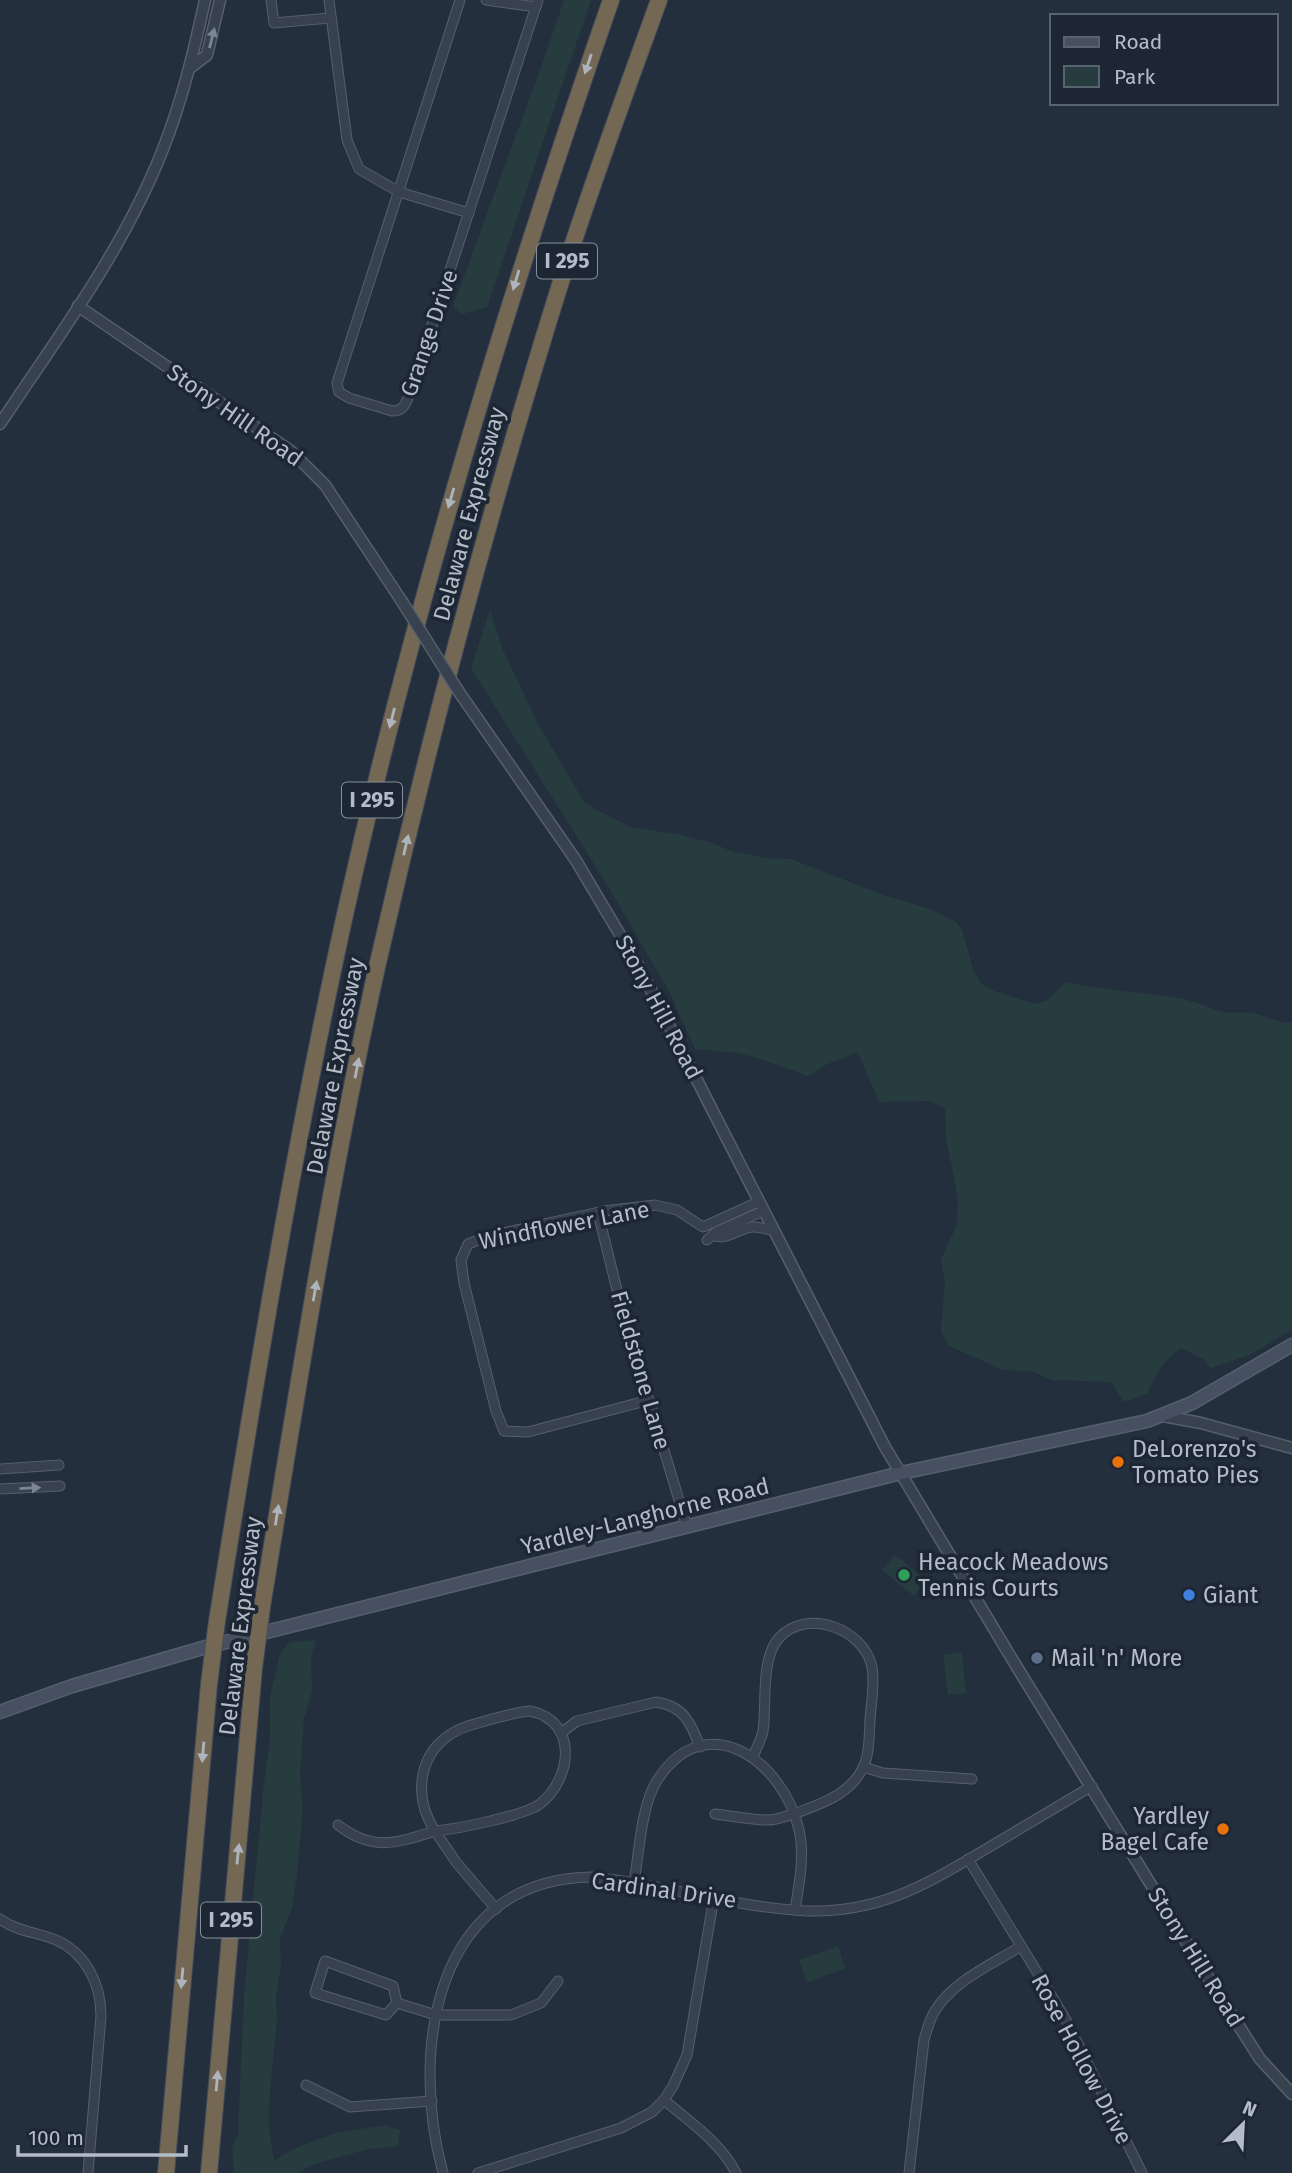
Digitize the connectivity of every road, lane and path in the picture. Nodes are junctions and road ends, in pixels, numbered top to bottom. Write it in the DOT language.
graph roads {
  1 [pos="205,0"];
  2 [pos="220,0"];
  3 [pos="271,0"];
  4 [pos="329,0"];
  5 [pos="460,0"];
  6 [pos="486,0"];
  7 [pos="611,0"];
  8 [pos="659,0"];
  9 [pos="670,0"];
  10 [pos="537,3"];
  11 [pos="330,18"];
  12 [pos="190,68"];
  13 [pos="399,192"];
  14 [pos="469,213"];
  15 [pos="78,306"];
  16 [pos="0,424"];
  17 [pos="488,526"];
  18 [pos="760,1206"];
  19 [pos="598,1213"];
  20 [pos="772,1230"];
  21 [pos="1292,1345"];
  22 [pos="649,1400"];
  23 [pos="1163,1416"];
  24 [pos="1292,1448"];
  25 [pos="60,1465"];
  26 [pos="0,1469"];
  27 [pos="901,1473"];
  28 [pos="60,1486"];
  29 [pos="0,1489"];
  30 [pos="687,1527"];
  31 [pos="0,1712"];
  32 [pos="561,1733"];
  33 [pos="700,1747"];
  34 [pos="753,1756"];
  35 [pos="863,1767"];
  36 [pos="972,1779"];
  37 [pos="1092,1786"];
  38 [pos="794,1813"];
  39 [pos="715,1814"];
  40 [pos="338,1825"];
  41 [pos="435,1831"];
  42 [pos="968,1859"];
  43 [pos="634,1883"];
  44 [pos="714,1897"];
  45 [pos="496,1909"];
  46 [pos="794,1910"];
  47 [pos="0,1919"];
  48 [pos="1021,1946"];
  49 [pos="558,1981"];
  50 [pos="397,2003"];
  51 [pos="436,2015"];
  52 [pos="306,2085"];
  53 [pos="1292,2094"];
  54 [pos="664,2099"];
  55 [pos="432,2101"];
  56 [pos="88,2173"];
  57 [pos="166,2173"];
  58 [pos="209,2173"];
  59 [pos="443,2173"];
  60 [pos="478,2173"];
  61 [pos="736,2173"];
  62 [pos="909,2173"];
  63 [pos="1142,2173"];
  1 -- 12 [label="street"];
  12 -- 2 [label="street, one-way"];
  3 -- 11 [label="street"];
  4 -- 11 [label="street"];
  5 -- 13 [label="street, Grange Drive"];
  6 -- 10 [label="street"];
  7 -- 57 [label="highway, Delaware Expressway / I 295, one-way, bridge"];
  8 -- 17 [label="highway, Delaware Expressway / I 295"];
  9 -- 17 [label="highway"];
  10 -- 14 [label="street, Grange Drive"];
  11 -- 13 [label="street"];
  12 -- 15 [label="street"];
  13 -- 14 [label="street"];
  13 -- 14 [label="street, Grange Drive"];
  15 -- 16 [label="street"];
  15 -- 18 [label="street, Stony Hill Road, bridge"];
  58 -- 17 [label="highway, Delaware Expressway / I 295, one-way, bridge"];
  18 -- 19 [label="street, Windflower Lane"];
  18 -- 20 [label="street, Stony Hill Road"];
  18 -- 20 [label="street"];
  19 -- 22 [label="street, Fieldstone Lane"];
  19 -- 22 [label="street, Windflower Lane"];
  20 -- 27 [label="street, Stony Hill Road"];
  21 -- 23 [label="main road, Yardley-Langhorne Road"];
  22 -- 30 [label="street, Fieldstone Lane"];
  23 -- 24 [label="street"];
  23 -- 27 [label="main road, Yardley-Langhorne Road"];
  25 -- 26 [label="street"];
  27 -- 30 [label="main road, Yardley-Langhorne Road"];
  27 -- 37 [label="street, Stony Hill Road"];
  29 -- 28 [label="street, one-way"];
  30 -- 31 [label="main road, Yardley-Langhorne Road"];
  32 -- 33 [label="street"];
  32 -- 41 [label="street"];
  32 -- 41 [label="street"];
  33 -- 34 [label="street"];
  33 -- 43 [label="street"];
  34 -- 35 [label="street"];
  34 -- 38 [label="street"];
  35 -- 36 [label="street"];
  35 -- 38 [label="street"];
  37 -- 42 [label="street, Cardinal Drive"];
  37 -- 53 [label="street, Stony Hill Road"];
  38 -- 39 [label="street"];
  38 -- 46 [label="street"];
  40 -- 41 [label="street"];
  41 -- 45 [label="street"];
  42 -- 46 [label="street, Cardinal Drive"];
  42 -- 48 [label="street, Rose Hollow Drive"];
  43 -- 44 [label="street, Cardinal Drive"];
  43 -- 45 [label="street, Cardinal Drive"];
  44 -- 46 [label="street, Cardinal Drive"];
  44 -- 54 [label="street"];
  45 -- 51 [label="street, Cardinal Drive"];
  47 -- 56 [label="street"];
  48 -- 62 [label="street, Rose Hollow Drive"];
  48 -- 63 [label="street, Rose Hollow Drive"];
  49 -- 51 [label="street"];
  50 -- 50 [label="street"];
  50 -- 51 [label="street"];
  51 -- 55 [label="street, Cardinal Drive"];
  52 -- 55 [label="street"];
  54 -- 60 [label="street"];
  54 -- 61 [label="street"];
  55 -- 59 [label="street, Cardinal Drive"];
}
